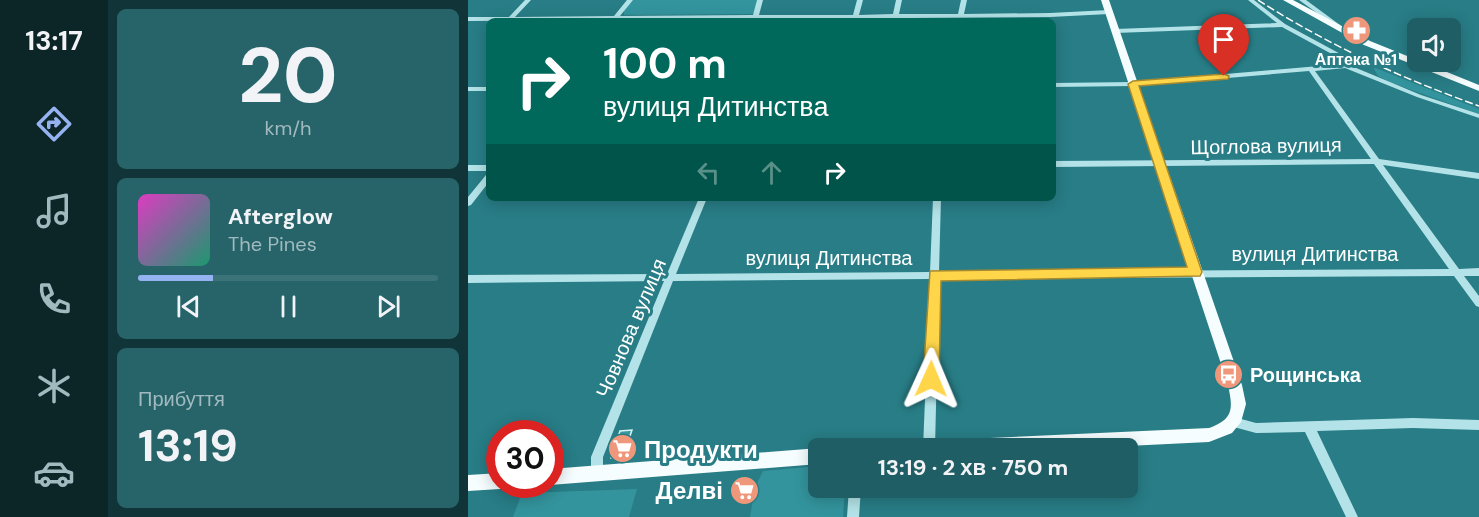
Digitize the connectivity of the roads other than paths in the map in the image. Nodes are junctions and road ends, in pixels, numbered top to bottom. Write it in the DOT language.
graph roads {
  1 [pos="528,0"];
  2 [pos="630,0"];
  3 [pos="760,0"];
  4 [pos="860,0"];
  5 [pos="898,0"];
  6 [pos="964,0"];
  7 [pos="1105,0"];
  8 [pos="1251,0"];
  9 [pos="1287,0"];
  10 [pos="1302,0"];
  11 [pos="1109,12"];
  12 [pos="856,15"];
  13 [pos="896,15"];
  14 [pos="961,15"];
  15 [pos="756,16"];
  16 [pos="510,18"];
  17 [pos="616,18"];
  18 [pos="662,18"];
  19 [pos="782,18"];
  20 [pos="945,18"];
  21 [pos="468,19"];
  22 [pos="486,19"];
  23 [pos="1283,25"];
  24 [pos="1340,29"];
  25 [pos="1115,31"];
  26 [pos="1345,62"];
  27 [pos="1311,70"];
  28 [pos="1133,84"];
  29 [pos="1056,85"];
  30 [pos="1479,88"];
  31 [pos="468,89"];
  32 [pos="486,89"];
  33 [pos="1479,116"];
  34 [pos="1376,161"];
  35 [pos="1056,164"];
  36 [pos="1160,164"];
  37 [pos="468,168"];
  38 [pos="486,168"];
  39 [pos="1479,176"];
  40 [pos="486,181"];
  41 [pos="702,201"];
  42 [pos="937,201"];
  43 [pos="468,203"];
  44 [pos="1456,271"];
  45 [pos="1196,272"];
  46 [pos="1479,272"];
  47 [pos="935,275"];
  48 [pos="672,276"];
  49 [pos="468,279"];
  50 [pos="1479,303"];
  51 [pos="1234,422"];
  52 [pos="1479,425"];
  53 [pos="1308,426"];
  54 [pos="929,438"];
  55 [pos="1138,438"];
  56 [pos="808,457"];
  57 [pos="597,474"];
  58 [pos="564,476"];
  59 [pos="486,482"];
  60 [pos="468,483"];
  61 [pos="854,498"];
  62 [pos="853,517"];
  63 [pos="1352,517"];
  1 -- 16 [label="street"];
  2 -- 17 [label="street"];
  3 -- 15 [label="street"];
  4 -- 12 [label="street"];
  5 -- 13 [label="street"];
  6 -- 14 [label="street"];
  7 -- 11 [label="main road"];
  8 -- 23 [label="street"];
  9 -- 24 [label="main road"];
  10 -- 24 [label="street"];
  11 -- 14 [label="street"];
  11 -- 25 [label="main road"];
  12 -- 13 [label="street"];
  12 -- 19 [label="street"];
  13 -- 20 [label="street"];
  14 -- 20 [label="street"];
  15 -- 18 [label="street"];
  15 -- 19 [label="street"];
  21 -- 22 [label="street"];
  23 -- 25 [label="street"];
  23 -- 26 [label="street"];
  24 -- 30 [label="main road"];
  25 -- 28 [label="main road"];
  26 -- 27 [label="street"];
  26 -- 33 [label="street"];
  27 -- 28 [label="street"];
  27 -- 34 [label="street"];
  28 -- 29 [label="street"];
  28 -- 36 [label="main road"];
  31 -- 32 [label="street"];
  34 -- 36 [label="street, Щоглова вулиця"];
  34 -- 39 [label="street, Щоглова вулиця"];
  34 -- 44 [label="street"];
  35 -- 36 [label="street, Щоглова вулиця"];
  36 -- 45 [label="main road"];
  37 -- 38 [label="street"];
  40 -- 43 [label="street"];
  41 -- 48 [label="street, Човнова вулиця"];
  42 -- 47 [label="street"];
  44 -- 45 [label="street, вулиця Дитинства"];
  44 -- 46 [label="street, вулиця Дитинства"];
  44 -- 50 [label="street"];
  45 -- 47 [label="street, вулиця Дитинства"];
  45 -- 51 [label="main road"];
  47 -- 48 [label="street, вулиця Дитинства"];
  47 -- 54 [label="street"];
  48 -- 49 [label="street, вулиця Дитинства"];
  48 -- 57 [label="street, Човнова вулиця"];
  51 -- 53 [label="street"];
  51 -- 55 [label="main road"];
  52 -- 53 [label="street"];
  53 -- 63 [label="street"];
  56 -- 57 [label="main road"];
  57 -- 58 [label="main road"];
  59 -- 60 [label="main road"];
  61 -- 62 [label="street"];
}
